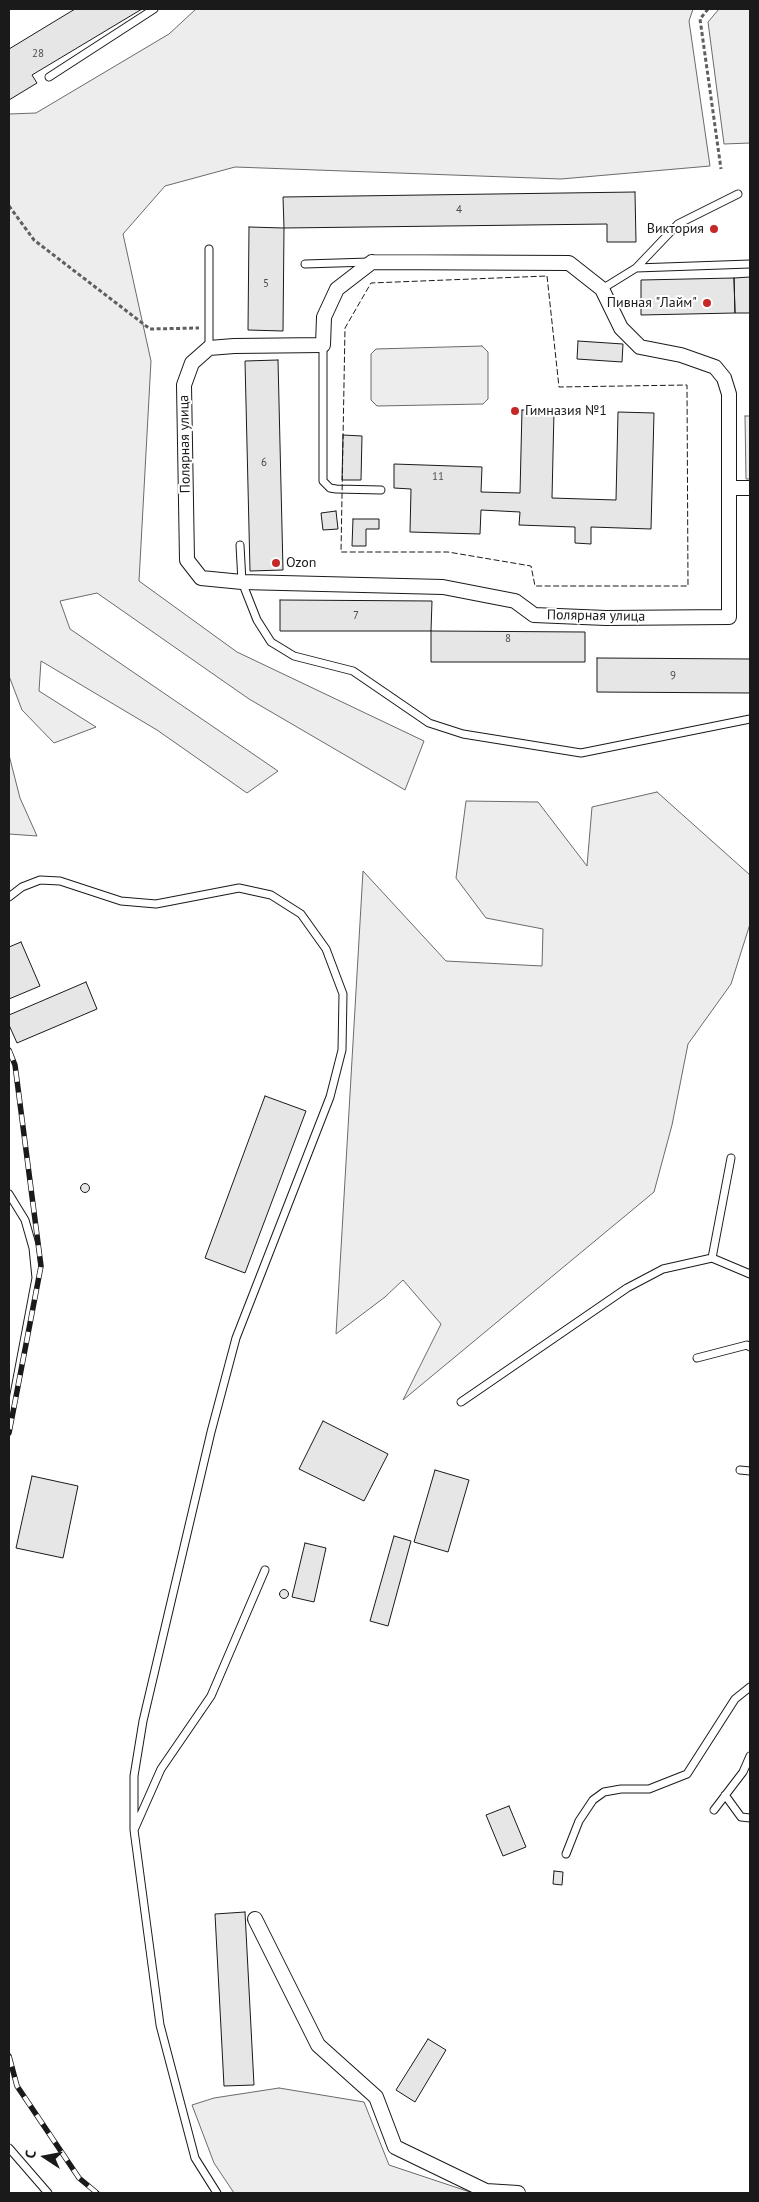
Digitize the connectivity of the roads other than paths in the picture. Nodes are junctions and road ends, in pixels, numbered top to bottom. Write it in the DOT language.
graph roads {
  1 [pos="154,9"];
  2 [pos="49,77"];
  3 [pos="738,194"];
  4 [pos="209,249"];
  5 [pos="372,262"];
  6 [pos="305,264"];
  7 [pos="750,264"];
  8 [pos="636,268"];
  9 [pos="602,289"];
  10 [pos="323,345"];
  11 [pos="209,348"];
  12 [pos="730,488"];
  13 [pos="750,488"];
  14 [pos="382,490"];
  15 [pos="240,545"];
  16 [pos="242,582"];
  17 [pos="750,719"];
  18 [pos="9,897"];
  19 [pos="731,1158"];
  20 [pos="9,1194"];
  21 [pos="712,1258"];
  22 [pos="750,1274"];
  23 [pos="750,1347"];
  24 [pos="697,1358"];
  25 [pos="462,1402"];
  26 [pos="9,1421"];
  27 [pos="740,1470"];
  28 [pos="750,1471"];
  29 [pos="264,1570"];
  30 [pos="750,1687"];
  31 [pos="750,1756"];
  32 [pos="725,1795"];
  33 [pos="714,1810"];
  34 [pos="750,1818"];
  35 [pos="134,1830"];
  36 [pos="566,1854"];
  37 [pos="256,1920"];
  38 [pos="9,2148"];
  39 [pos="48,2193"];
  40 [pos="217,2193"];
  41 [pos="518,2193"];
  1 -- 2 [label="lane"];
  3 -- 8 [label="lane"];
  4 -- 11 [label="lane"];
  5 -- 6 [label="lane"];
  5 -- 9 [label="street, Полярная улица"];
  5 -- 10 [label="street"];
  7 -- 8 [label="lane"];
  8 -- 9 [label="lane"];
  9 -- 12 [label="street, Полярная улица"];
  10 -- 11 [label="street"];
  10 -- 14 [label="lane"];
  11 -- 16 [label="street, Полярная улица"];
  12 -- 13 [label="street"];
  12 -- 16 [label="street, Полярная улица"];
  15 -- 16 [label="lane"];
  16 -- 17 [label="lane"];
  18 -- 35 [label="lane"];
  19 -- 21 [label="lane"];
  20 -- 26 [label="lane"];
  21 -- 22 [label="lane"];
  21 -- 25 [label="lane"];
  23 -- 24 [label="lane"];
  27 -- 28 [label="lane"];
  29 -- 35 [label="lane"];
  30 -- 36 [label="lane"];
  31 -- 32 [label="lane"];
  32 -- 33 [label="lane"];
  32 -- 34 [label="lane"];
  35 -- 40 [label="lane"];
  37 -- 41 [label="street"];
  38 -- 39 [label="lane"];
}
